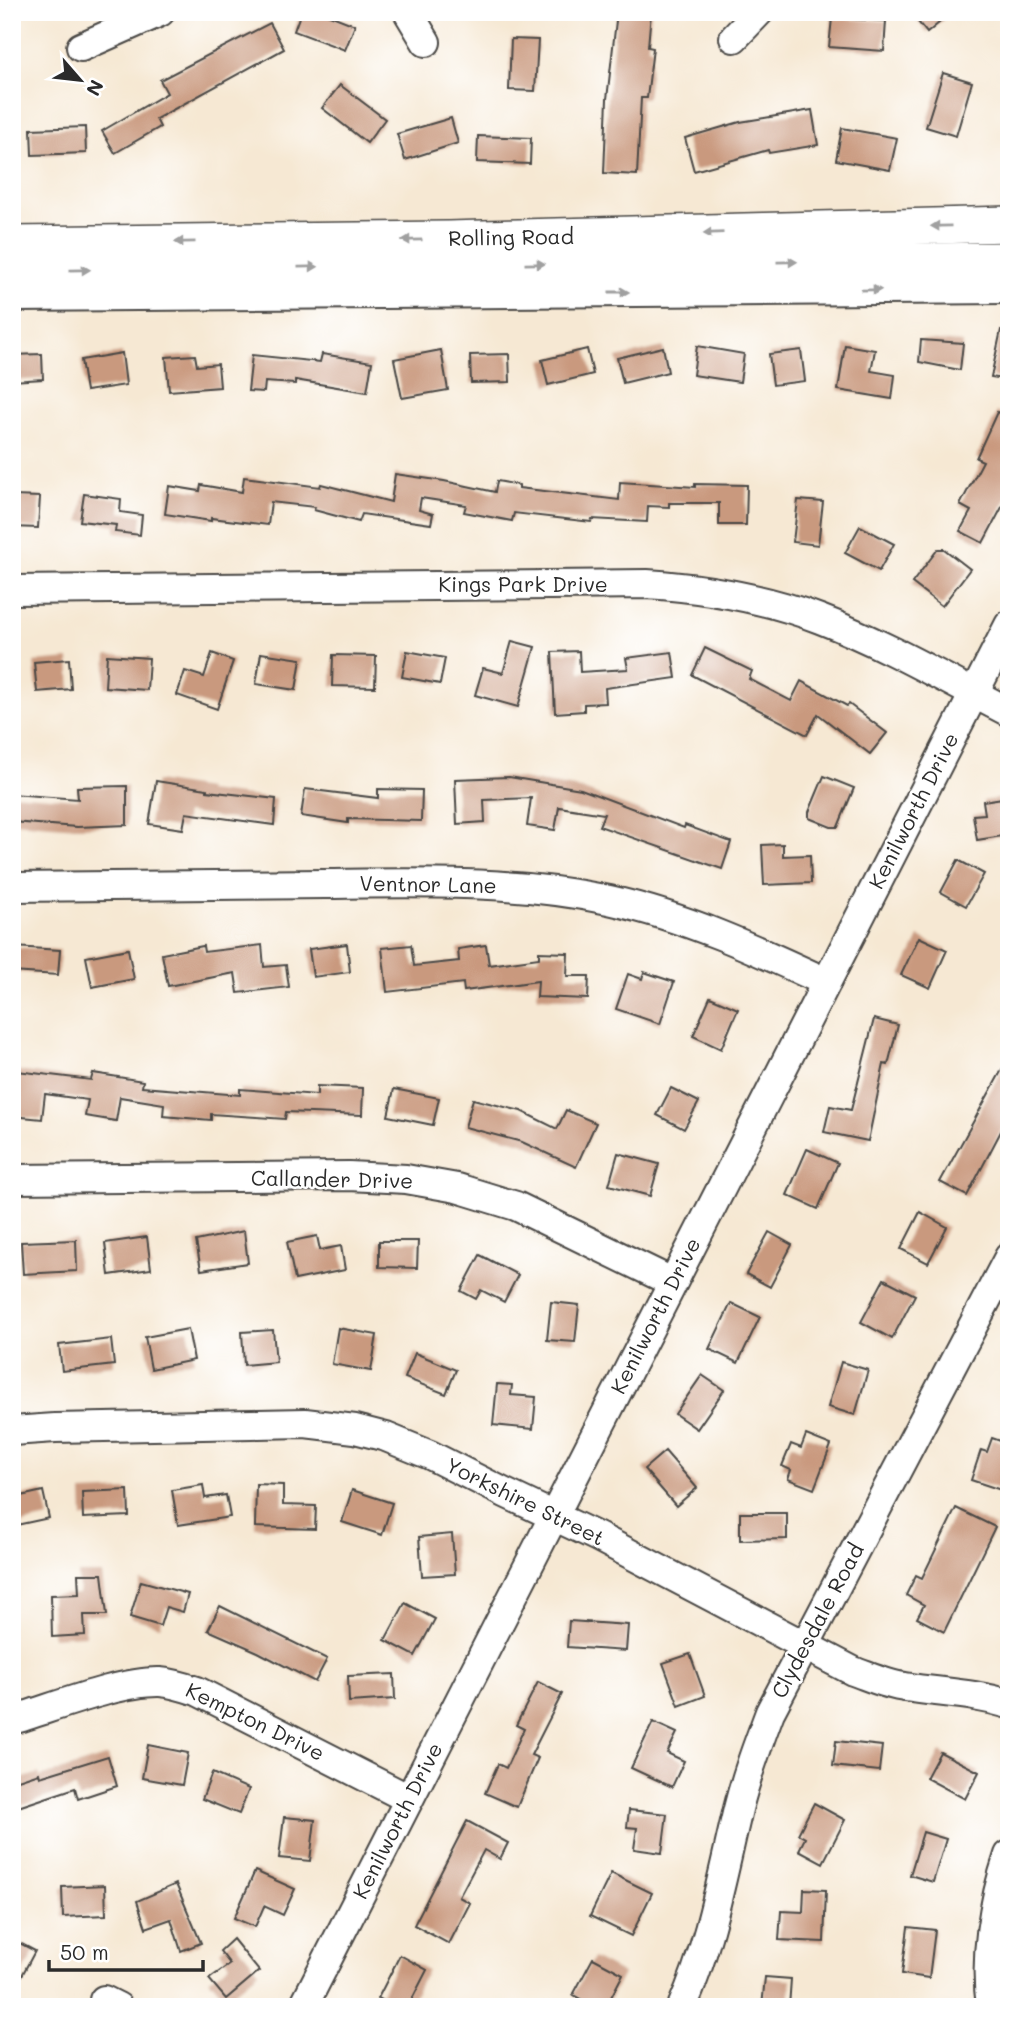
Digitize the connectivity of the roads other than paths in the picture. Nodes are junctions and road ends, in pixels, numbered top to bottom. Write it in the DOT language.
graph roads {
  1 [pos="160,12"];
  2 [pos="408,12"];
  3 [pos="759,12"];
  4 [pos="734,38"];
  5 [pos="426,41"];
  6 [pos="81,47"];
  7 [pos="1009,224"];
  8 [pos="12,244"];
  9 [pos="1009,260"];
  10 [pos="12,271"];
  11 [pos="1009,289"];
  12 [pos="12,297"];
  13 [pos="12,590"];
  14 [pos="1009,625"];
  15 [pos="974,694"];
  16 [pos="1009,712"];
  17 [pos="12,887"];
  18 [pos="827,982"];
  19 [pos="12,1179"];
  20 [pos="1009,1257"];
  21 [pos="672,1282"];
  22 [pos="12,1431"];
  23 [pos="554,1517"];
  24 [pos="804,1645"];
  25 [pos="1009,1704"];
  26 [pos="12,1720"];
  27 [pos="410,1799"];
  28 [pos="1009,1855"];
  29 [pos="303,2007"];
  30 [pos="681,2007"];
  31 [pos="991,2007"];
  1 -- 6 [label="street"];
  2 -- 5 [label="street"];
  3 -- 4 [label="street"];
  7 -- 8 [label="main road, Rolling Road, one-way"];
  10 -- 9 [label="main road, Rolling Road, one-way"];
  12 -- 11 [label="street, one-way"];
  13 -- 15 [label="street, Kings Park Drive"];
  14 -- 15 [label="street, Kenilworth Drive"];
  15 -- 16 [label="street, Kings Park Drive"];
  15 -- 18 [label="street, Kenilworth Drive"];
  17 -- 18 [label="street, Ventnor Lane"];
  18 -- 21 [label="street, Kenilworth Drive"];
  19 -- 21 [label="street, Callander Drive"];
  20 -- 24 [label="street, Clydesdale Road"];
  21 -- 23 [label="street, Kenilworth Drive"];
  22 -- 23 [label="street, Yorkshire Street"];
  23 -- 24 [label="street, Yorkshire Street"];
  23 -- 27 [label="street, Kenilworth Drive"];
  24 -- 25 [label="street, Yorkshire Street"];
  24 -- 30 [label="street, Clydesdale Road"];
  26 -- 27 [label="street, Kempton Drive"];
  27 -- 29 [label="street, Kenilworth Drive"];
  28 -- 31 [label="street"];
}
